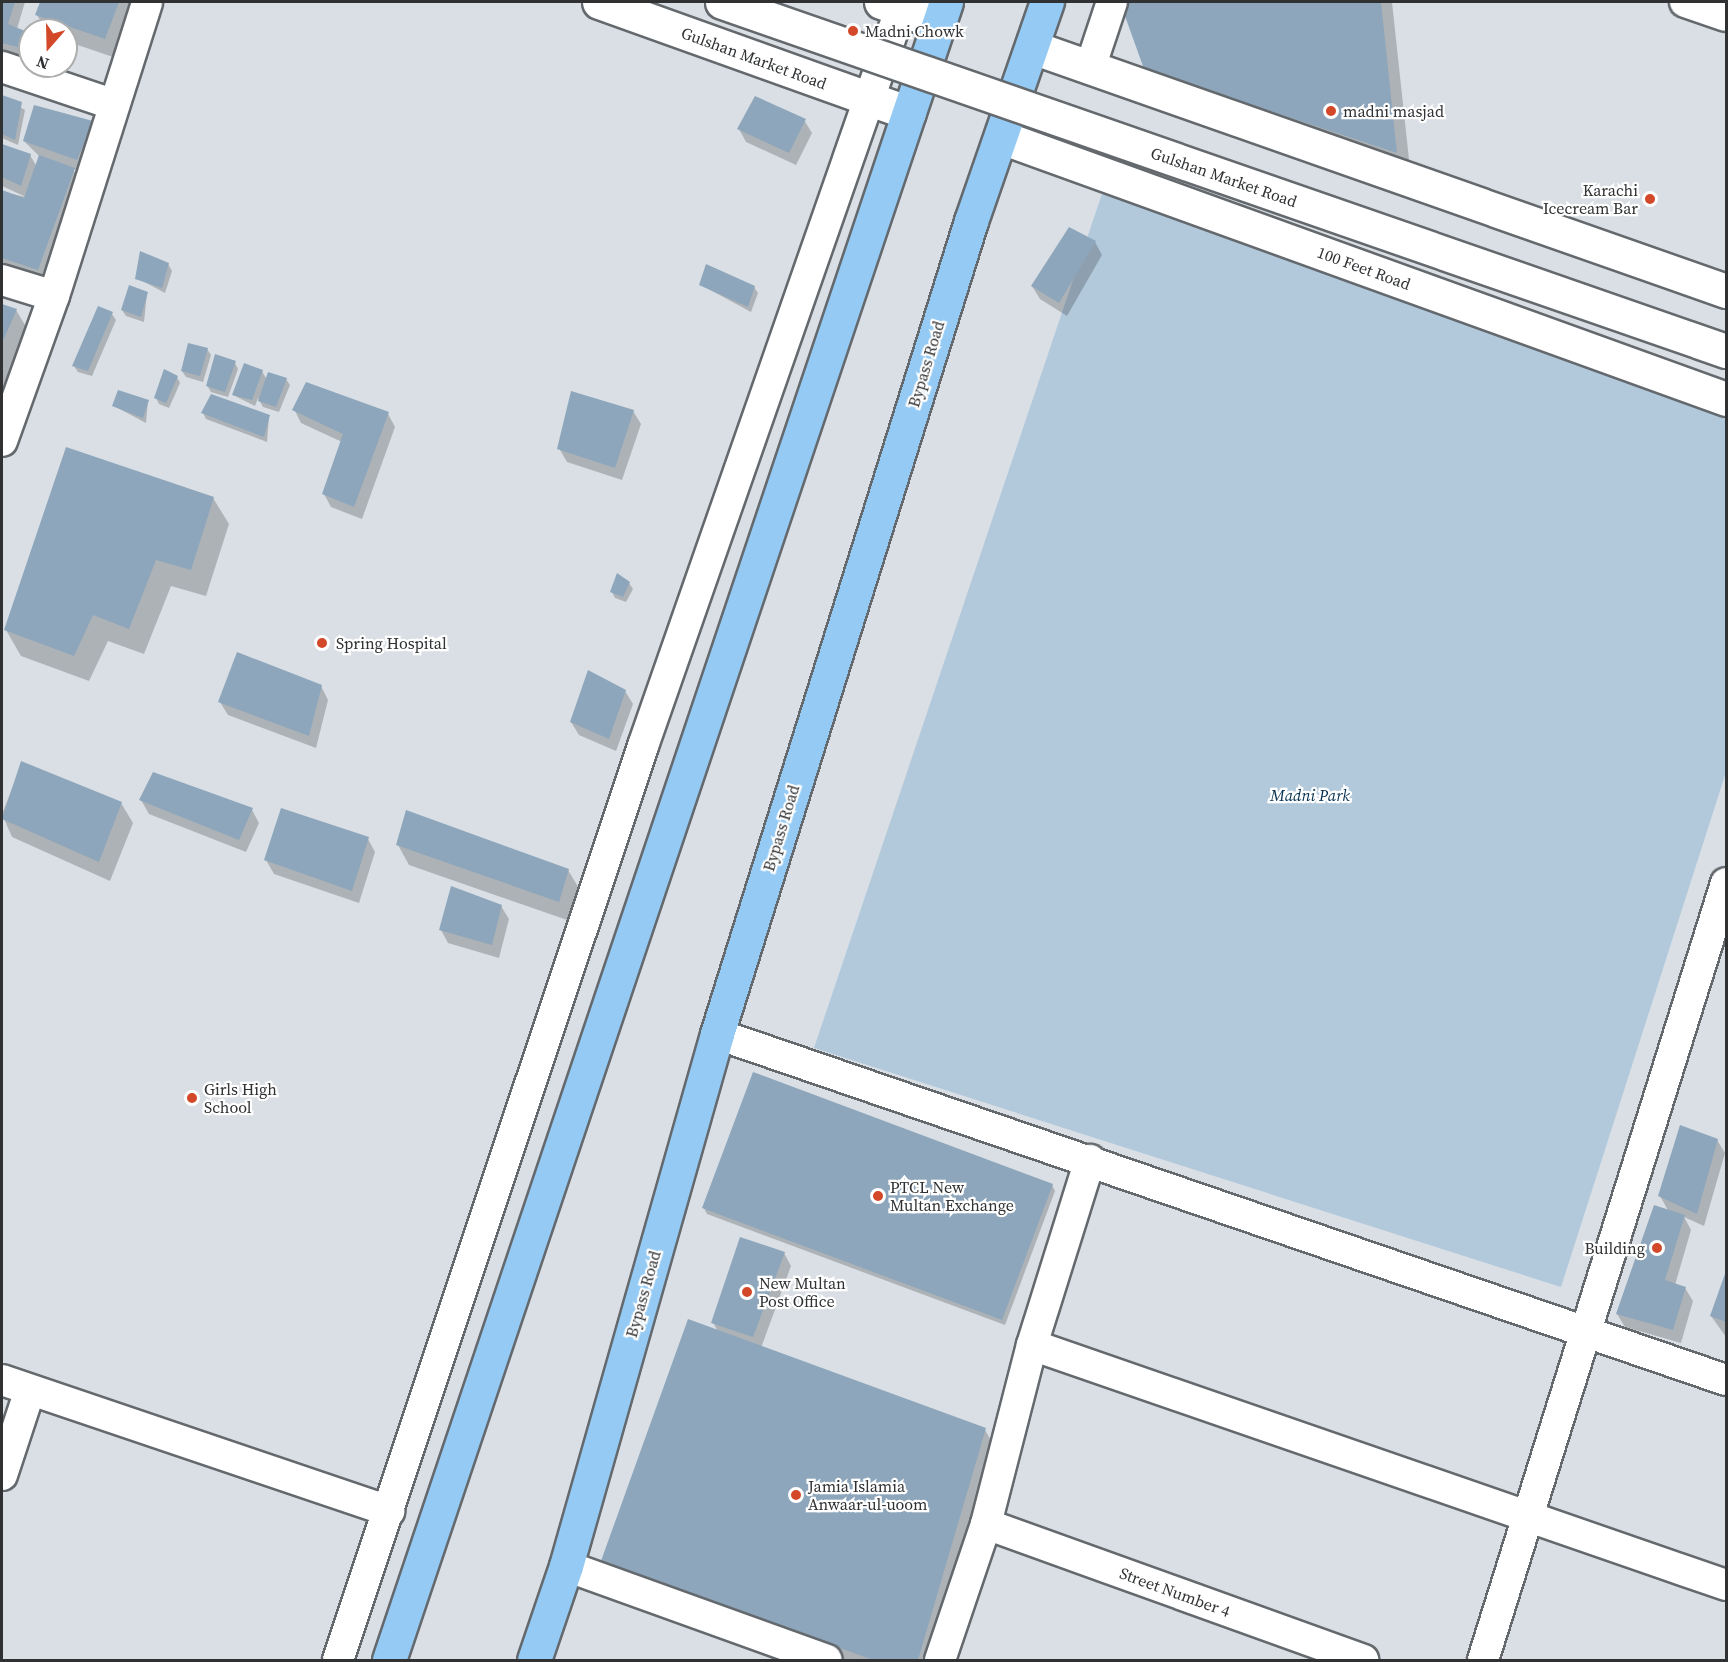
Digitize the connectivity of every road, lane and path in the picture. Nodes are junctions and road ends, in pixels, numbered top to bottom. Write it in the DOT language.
graph roads {
  1 [pos="147,2"];
  2 [pos="599,2"];
  3 [pos="722,2"];
  4 [pos="1047,2"];
  5 [pos="1112,2"];
  6 [pos="1685,2"];
  7 [pos="895,4"];
  8 [pos="943,12"];
  9 [pos="1726,16"];
  10 [pos="1032,47"];
  11 [pos="2,67"];
  12 [pos="1090,68"];
  13 [pos="872,100"];
  14 [pos="112,104"];
  15 [pos="909,113"];
  16 [pos="1000,137"];
  17 [pos="2,280"];
  18 [pos="1726,291"];
  19 [pos="54,296"];
  20 [pos="1726,351"];
  21 [pos="1726,399"];
  22 [pos="2,441"];
  23 [pos="744,460"];
  24 [pos="784,478"];
  25 [pos="1726,883"];
  26 [pos="717,1034"];
  27 [pos="1090,1160"];
  28 [pos="1588,1329"];
  29 [pos="1032,1345"];
  30 [pos="2,1380"];
  31 [pos="1726,1380"];
  32 [pos="30,1390"];
  33 [pos="2,1475"];
  34 [pos="389,1511"];
  35 [pos="1528,1515"];
  36 [pos="986,1524"];
  37 [pos="567,1566"];
  38 [pos="1726,1585"];
  39 [pos="338,1660"];
  40 [pos="389,1660"];
  41 [pos="534,1660"];
  42 [pos="827,1660"];
  43 [pos="940,1660"];
  44 [pos="1363,1660"];
  45 [pos="1483,1660"];
  1 -- 14 [label="street"];
  2 -- 13 [label="main road, Gulshan Market Road"];
  3 -- 20 [label="main road, Gulshan Market Road, bridge"];
  4 -- 10 [label="main road, Bypass Road"];
  5 -- 12 [label="street"];
  6 -- 9 [label="street"];
  7 -- 8 [label="main road"];
  7 -- 13 [label="street"];
  8 -- 15 [label="main road"];
  10 -- 12 [label="main road"];
  10 -- 16 [label="main road, Bypass Road"];
  11 -- 14 [label="street"];
  12 -- 18 [label="main road"];
  13 -- 15 [label="main road, Gulshan Market Road"];
  13 -- 23 [label="street"];
  14 -- 19 [label="street"];
  15 -- 24 [label="main road"];
  16 -- 21 [label="main road, 100 Feet Road"];
  16 -- 26 [label="main road, Bypass Road"];
  17 -- 19 [label="street"];
  19 -- 22 [label="street"];
  23 -- 24 [label="street"];
  23 -- 34 [label="street"];
  24 -- 40 [label="main road"];
  25 -- 28 [label="street"];
  26 -- 27 [label="street"];
  26 -- 37 [label="main road, Bypass Road"];
  27 -- 28 [label="street"];
  27 -- 29 [label="street"];
  28 -- 31 [label="street"];
  28 -- 35 [label="street"];
  29 -- 35 [label="street"];
  29 -- 36 [label="street"];
  30 -- 32 [label="street"];
  32 -- 33 [label="street"];
  32 -- 34 [label="street"];
  34 -- 39 [label="street"];
  35 -- 38 [label="street"];
  35 -- 45 [label="street"];
  36 -- 43 [label="street"];
  36 -- 44 [label="street, Street Number 4"];
  37 -- 41 [label="main road, Bypass Road"];
  37 -- 42 [label="street"];
}
